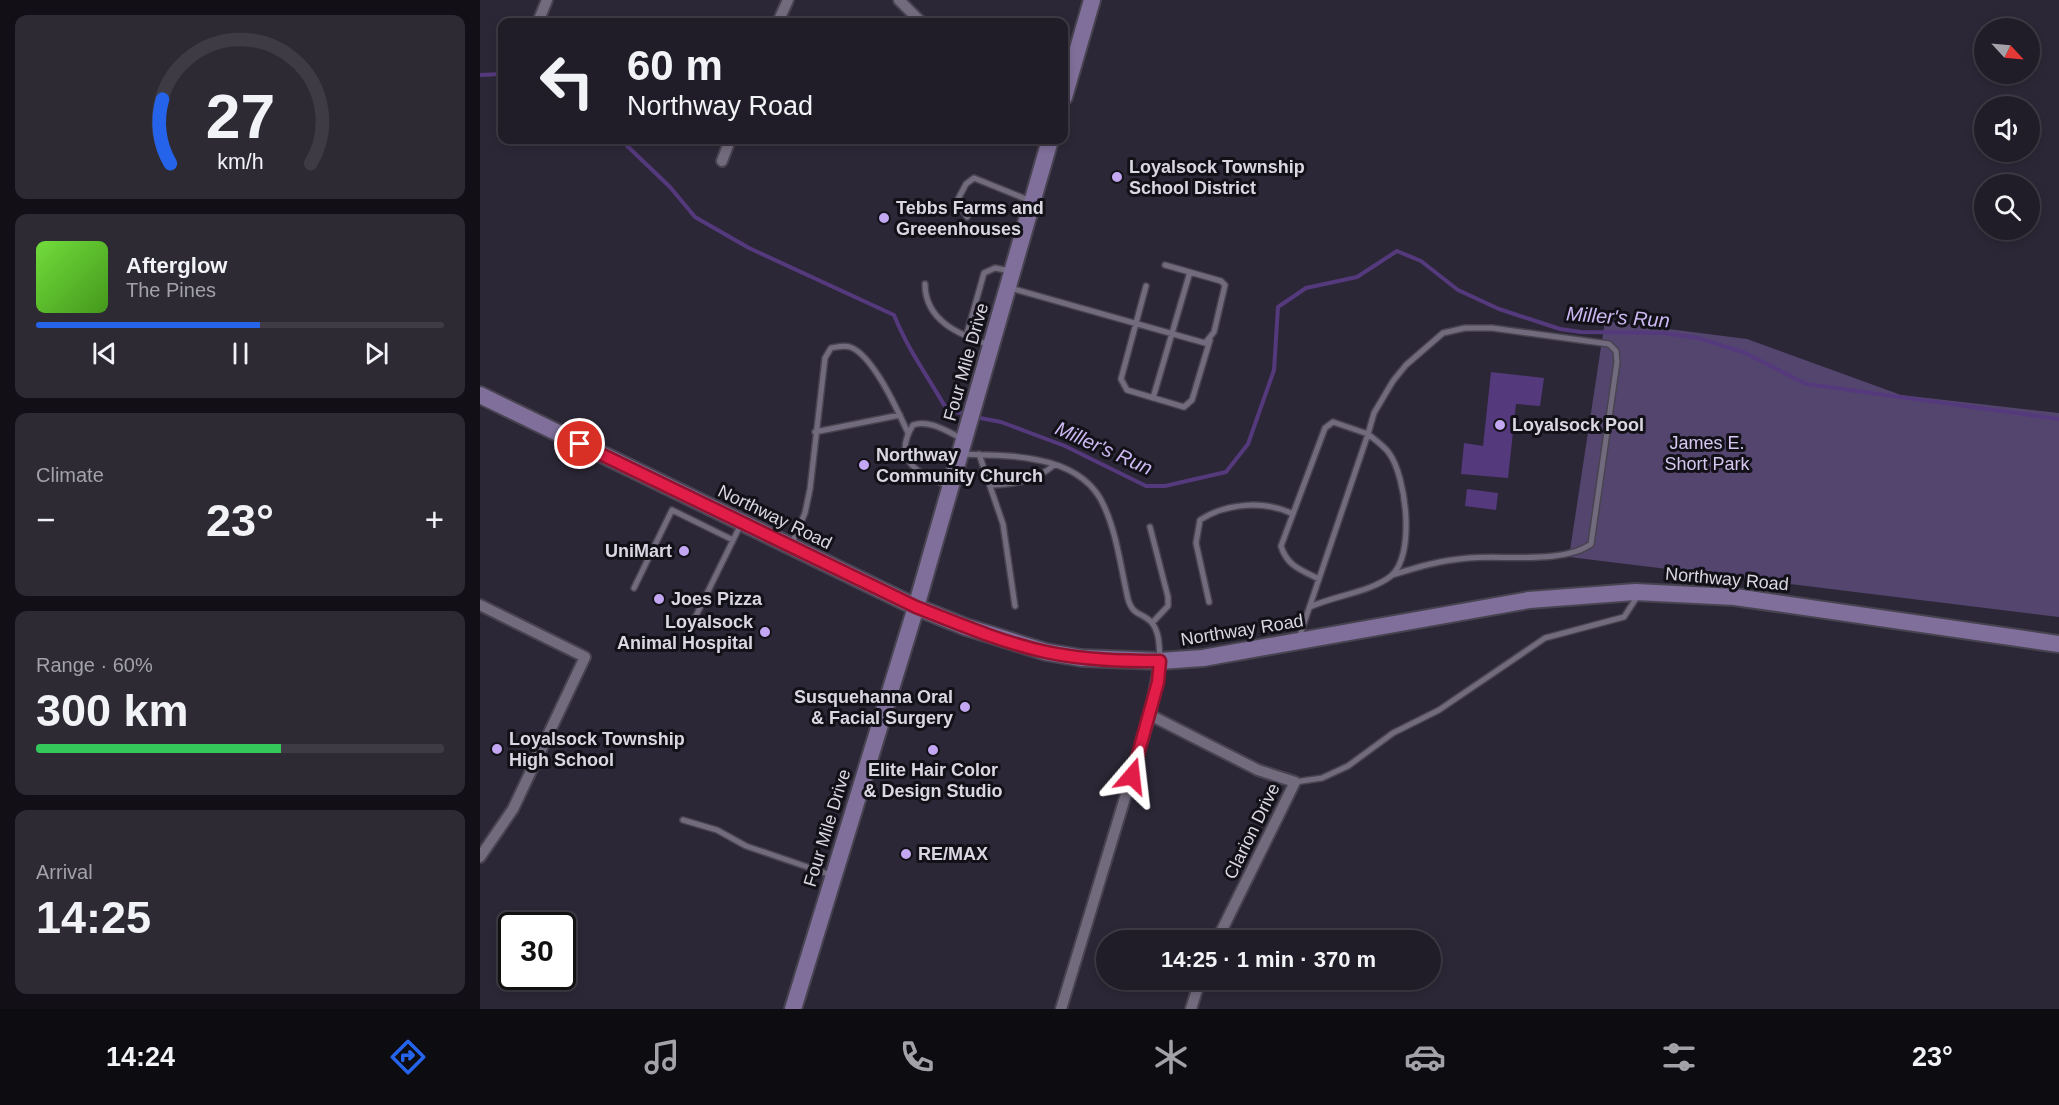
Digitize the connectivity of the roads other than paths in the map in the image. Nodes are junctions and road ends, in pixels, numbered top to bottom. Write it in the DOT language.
graph roads {
  1 [pos="547,0"];
  2 [pos="788,0"];
  3 [pos="899,0"];
  4 [pos="1092,0"];
  5 [pos="540,18"];
  6 [pos="780,18"];
  7 [pos="917,18"];
  8 [pos="1068,83"];
  9 [pos="728,144"];
  10 [pos="1045,144"];
  11 [pos="722,161"];
  12 [pos="1033,201"];
  13 [pos="967,217"];
  14 [pos="1165,265"];
  15 [pos="1190,272"];
  16 [pos="1010,279"];
  17 [pos="925,284"];
  18 [pos="1146,286"];
  19 [pos="1136,323"];
  20 [pos="1172,333"];
  21 [pos="966,337"];
  22 [pos="1210,340"];
  23 [pos="991,346"];
  24 [pos="480,395"];
  25 [pos="1154,398"];
  26 [pos="900,415"];
  27 [pos="815,432"];
  28 [pos="908,433"];
  29 [pos="1368,434"];
  30 [pos="964,440"];
  31 [pos="979,454"];
  32 [pos="1054,465"];
  33 [pos="991,485"];
  34 [pos="950,486"];
  35 [pos="681,493"];
  36 [pos="672,510"];
  37 [pos="1293,514"];
  38 [pos="742,523"];
  39 [pos="1150,527"];
  40 [pos="734,540"];
  41 [pos="790,546"];
  42 [pos="1392,575"];
  43 [pos="1319,579"];
  44 [pos="633,588"];
  45 [pos="1640,592"];
  46 [pos="1209,602"];
  47 [pos="480,605"];
  48 [pos="1016,606"];
  49 [pos="916,607"];
  50 [pos="1310,607"];
  51 [pos="1152,623"];
  52 [pos="688,632"];
  53 [pos="1298,642"];
  54 [pos="2059,644"];
  55 [pos="1160,661"];
  56 [pos="1150,715"];
  57 [pos="1295,782"];
  58 [pos="683,820"];
  59 [pos="480,857"];
  60 [pos="833,876"];
  61 [pos="1222,930"];
  62 [pos="1197,990"];
  63 [pos="793,1009"];
  64 [pos="1061,1009"];
  65 [pos="1191,1009"];
  1 -- 5 [label="street"];
  2 -- 6 [label="street"];
  3 -- 7 [label="street"];
  4 -- 8 [label="street"];
  9 -- 11 [label="street"];
  10 -- 12 [label="street, Four Mile Drive"];
  12 -- 13 [label="lane"];
  12 -- 16 [label="street, Four Mile Drive"];
  14 -- 15 [label="lane"];
  15 -- 20 [label="lane"];
  15 -- 22 [label="lane"];
  16 -- 19 [label="lane"];
  16 -- 21 [label="lane"];
  16 -- 23 [label="street, Four Mile Drive"];
  17 -- 21 [label="lane"];
  18 -- 19 [label="lane"];
  19 -- 20 [label="lane"];
  19 -- 25 [label="lane"];
  20 -- 22 [label="lane"];
  20 -- 25 [label="lane"];
  21 -- 23 [label="lane"];
  22 -- 25 [label="lane"];
  23 -- 30 [label="street, Four Mile Drive"];
  24 -- 35 [label="street, Northway Road"];
  26 -- 27 [label="lane"];
  26 -- 27 [label="lane"];
  26 -- 28 [label="lane"];
  27 -- 41 [label="lane"];
  28 -- 30 [label="lane"];
  28 -- 34 [label="lane"];
  29 -- 37 [label="lane"];
  29 -- 42 [label="lane"];
  29 -- 42 [label="lane"];
  29 -- 43 [label="lane"];
  30 -- 31 [label="lane"];
  30 -- 34 [label="street, Four Mile Drive"];
  31 -- 32 [label="lane"];
  31 -- 33 [label="lane"];
  32 -- 33 [label="lane"];
  32 -- 51 [label="lane"];
  33 -- 48 [label="lane"];
  34 -- 49 [label="street, Four Mile Drive"];
  35 -- 36 [label="lane"];
  35 -- 38 [label="street, Northway Road"];
  36 -- 40 [label="lane"];
  36 -- 44 [label="lane"];
  37 -- 43 [label="lane"];
  37 -- 46 [label="lane"];
  38 -- 40 [label="lane"];
  38 -- 41 [label="street, Northway Road"];
  39 -- 51 [label="lane"];
  40 -- 52 [label="lane"];
  41 -- 49 [label="street, Northway Road"];
  42 -- 50 [label="lane"];
  43 -- 50 [label="lane"];
  45 -- 53 [label="street, Northway Road"];
  45 -- 54 [label="street, Northway Road"];
  45 -- 57 [label="lane"];
  47 -- 59 [label="street"];
  49 -- 55 [label="street, Northway Road"];
  49 -- 60 [label="street, Four Mile Drive"];
  50 -- 53 [label="lane"];
  51 -- 55 [label="lane"];
  53 -- 55 [label="street, Northway Road"];
  55 -- 56 [label="street"];
  56 -- 57 [label="street, Clarion Drive"];
  56 -- 64 [label="street"];
  57 -- 61 [label="street, Clarion Drive"];
  58 -- 60 [label="lane"];
  60 -- 63 [label="street, Four Mile Drive"];
  62 -- 65 [label="street"];
}
